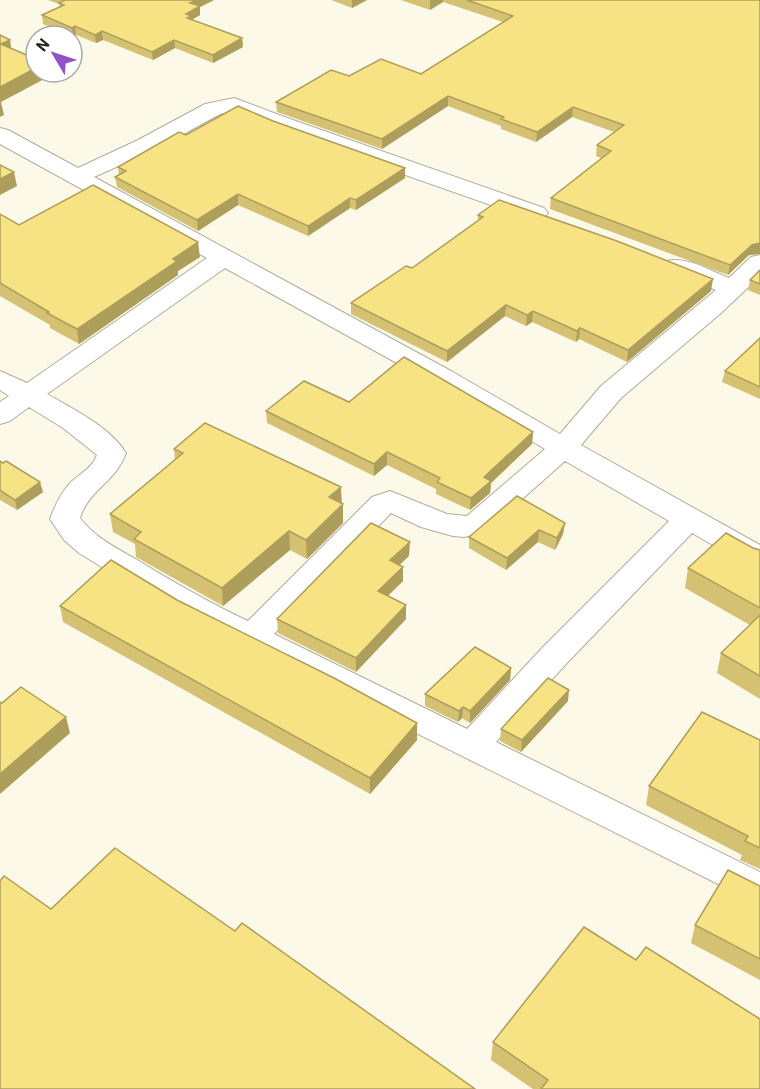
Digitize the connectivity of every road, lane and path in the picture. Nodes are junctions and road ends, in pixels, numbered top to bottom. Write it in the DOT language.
graph roads {
  1 [pos="0,135"];
  2 [pos="77,177"];
  3 [pos="554,219"];
  4 [pos="224,257"];
  5 [pos="657,258"];
  6 [pos="760,262"];
  7 [pos="732,288"];
  8 [pos="13,387"];
  9 [pos="0,415"];
  10 [pos="563,448"];
  11 [pos="688,519"];
  12 [pos="760,558"];
  13 [pos="252,637"];
  14 [pos="472,745"];
  15 [pos="760,889"];
  1 -- 2 [label="street"];
  2 -- 3 [label="street"];
  2 -- 4 [label="street"];
  4 -- 8 [label="street"];
  4 -- 10 [label="street"];
  5 -- 7 [label="street"];
  6 -- 7 [label="street"];
  7 -- 10 [label="street"];
  8 -- 9 [label="street"];
  8 -- 13 [label="street"];
  10 -- 11 [label="street"];
  10 -- 13 [label="street"];
  11 -- 12 [label="street"];
  11 -- 14 [label="street"];
  13 -- 14 [label="street"];
  14 -- 15 [label="street"];
}
